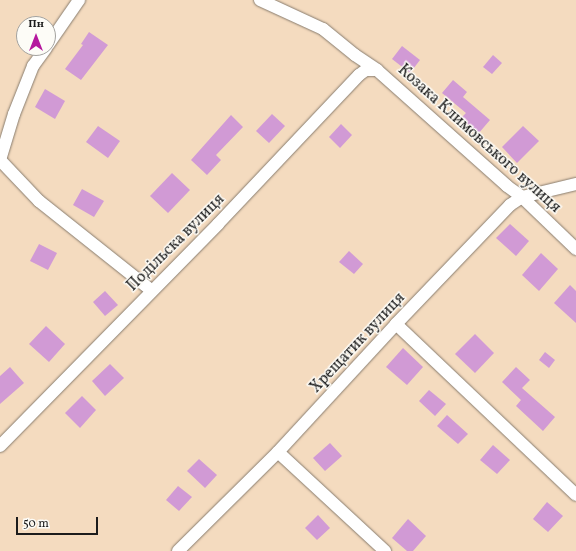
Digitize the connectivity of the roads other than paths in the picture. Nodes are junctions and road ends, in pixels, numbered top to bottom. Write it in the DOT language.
graph roads {
  1 [pos="79,0"];
  2 [pos="260,0"];
  3 [pos="56,33"];
  4 [pos="40,56"];
  5 [pos="377,70"];
  6 [pos="0,160"];
  7 [pos="576,184"];
  8 [pos="522,197"];
  9 [pos="576,249"];
  10 [pos="151,290"];
  11 [pos="396,324"];
  12 [pos="0,446"];
  13 [pos="278,452"];
  14 [pos="576,495"];
  15 [pos="178,551"];
  16 [pos="385,551"];
  1 -- 3 [label="street"];
  2 -- 5 [label="street, Козака Климовського вулиця"];
  4 -- 6 [label="street"];
  5 -- 8 [label="street, Козака Климовського вулиця"];
  5 -- 10 [label="street, Подільска вулиця"];
  6 -- 10 [label="street"];
  7 -- 8 [label="street, Хрещатик вулиця"];
  8 -- 9 [label="street, Козака Климовського вулиця"];
  8 -- 11 [label="street, Хрещатик вулиця"];
  10 -- 12 [label="street, Подільска вулиця"];
  11 -- 13 [label="street, Хрещатик вулиця"];
  11 -- 14 [label="street"];
  13 -- 15 [label="street, Хрещатик вулиця"];
  13 -- 16 [label="street"];
}
